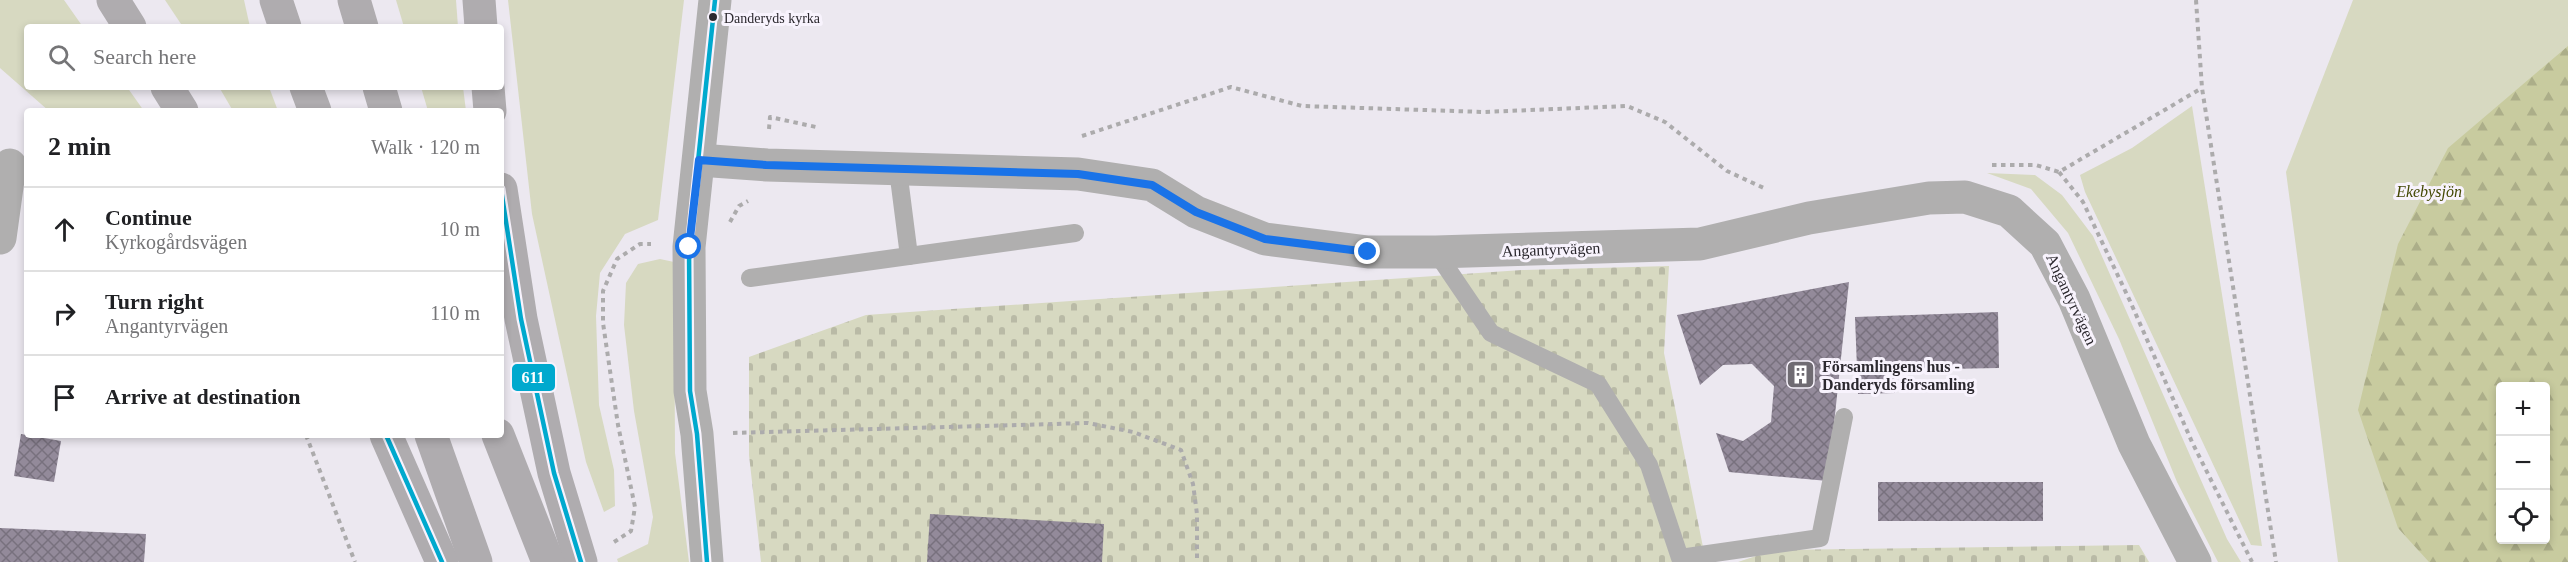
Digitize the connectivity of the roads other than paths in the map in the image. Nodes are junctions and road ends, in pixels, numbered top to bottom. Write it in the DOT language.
graph roads {
  1 [pos="113,0"];
  2 [pos="276,0"];
  3 [pos="354,0"];
  4 [pos="479,0"];
  5 [pos="715,0"];
  6 [pos="128,24"];
  7 [pos="284,24"];
  8 [pos="361,24"];
  9 [pos="482,24"];
  10 [pos="169,90"];
  11 [pos="307,90"];
  12 [pos="380,90"];
  13 [pos="488,90"];
  14 [pos="180,108"];
  15 [pos="314,108"];
  16 [pos="386,108"];
  17 [pos="490,108"];
  18 [pos="699,160"];
  19 [pos="12,165"];
  20 [pos="898,170"];
  21 [pos="504,208"];
  22 [pos="1075,233"];
  23 [pos="0,238"];
  24 [pos="1436,252"];
  25 [pos="909,256"];
  26 [pos="750,278"];
  27 [pos="1844,417"];
  28 [pos="387,438"];
  29 [pos="432,438"];
  30 [pos="499,438"];
  31 [pos="442,562"];
  32 [pos="476,562"];
  33 [pos="548,562"];
  34 [pos="581,562"];
  35 [pos="707,562"];
  36 [pos="2195,562"];
  1 -- 6 [label="highway"];
  2 -- 7 [label="highway"];
  3 -- 8 [label="highway"];
  4 -- 9 [label="highway"];
  5 -- 18 [label="street"];
  10 -- 14 [label="highway"];
  11 -- 15 [label="highway"];
  12 -- 16 [label="highway"];
  13 -- 17 [label="highway"];
  18 -- 20 [label="street, Angantyrvägen"];
  18 -- 35 [label="street"];
  19 -- 23 [label="street"];
  20 -- 24 [label="street, Angantyrvägen"];
  20 -- 25 [label="lane"];
  21 -- 34 [label="highway"];
  22 -- 25 [label="lane"];
  24 -- 27 [label="lane"];
  24 -- 36 [label="street, Angantyrvägen"];
  25 -- 26 [label="lane"];
  28 -- 31 [label="highway"];
  29 -- 32 [label="highway"];
  30 -- 33 [label="highway"];
}
